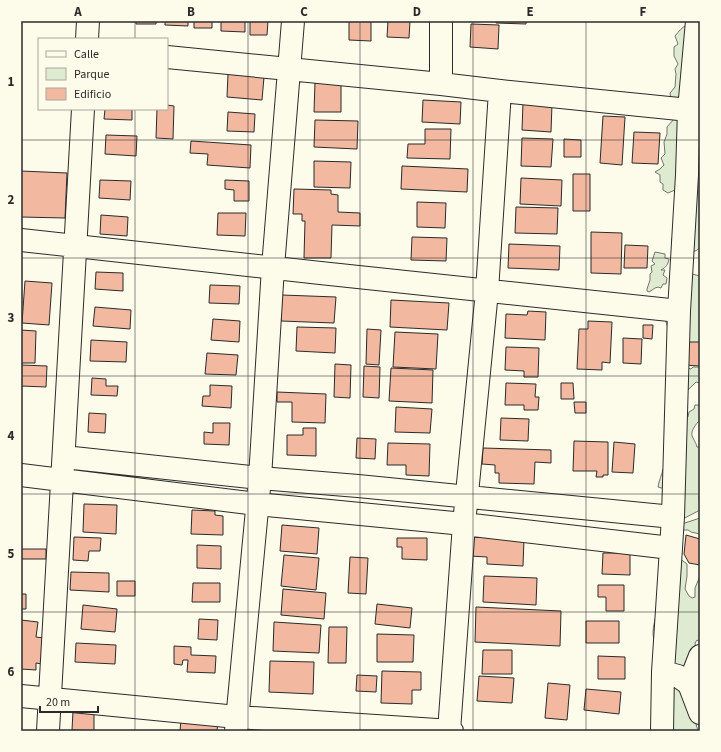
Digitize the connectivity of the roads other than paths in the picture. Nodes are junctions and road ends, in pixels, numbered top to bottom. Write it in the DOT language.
graph roads {
  1 [pos="88,21"];
  2 [pos="293,21"];
  3 [pos="441,21"];
  4 [pos="697,21"];
  5 [pos="87,38"];
  6 [pos="168,57"];
  7 [pos="289,69"];
  8 [pos="441,84"];
  9 [pos="500,91"];
  10 [pos="83,110"];
  11 [pos="688,110"];
  12 [pos="694,175"];
  13 [pos="21,240"];
  14 [pos="75,246"];
  15 [pos="273,267"];
  16 [pos="487,291"];
  17 [pos="679,311"];
  18 [pos="64,457"];
  19 [pos="21,475"];
  20 [pos="260,478"];
  21 [pos="62,480"];
  22 [pos="468,498"];
  23 [pos="257,504"];
  24 [pos="673,517"];
  25 [pos="464,524"];
  26 [pos="671,548"];
  27 [pos="700,656"];
  28 [pos="663,672"];
  29 [pos="689,684"];
  30 [pos="21,696"];
  31 [pos="50,699"];
  32 [pos="700,713"];
  33 [pos="237,724"];
  34 [pos="48,731"];
  35 [pos="450,731"];
  36 [pos="662,731"];
  1 -- 5 [label="street"];
  2 -- 7 [label="street"];
  3 -- 8 [label="street"];
  4 -- 11 [label="street"];
  6 -- 7 [label="street"];
  7 -- 8 [label="street"];
  7 -- 15 [label="street"];
  8 -- 9 [label="street"];
  9 -- 11 [label="street"];
  9 -- 16 [label="street"];
  10 -- 14 [label="street"];
  11 -- 12 [label="street"];
  12 -- 17 [label="street"];
  13 -- 14 [label="street"];
  14 -- 15 [label="street"];
  14 -- 18 [label="street"];
  15 -- 16 [label="street"];
  15 -- 20 [label="street"];
  16 -- 17 [label="street"];
  16 -- 22 [label="street"];
  17 -- 24 [label="street"];
  18 -- 20 [label="street"];
  18 -- 21 [label="street"];
  19 -- 21 [label="street"];
  20 -- 22 [label="street"];
  20 -- 23 [label="street"];
  21 -- 23 [label="street"];
  21 -- 31 [label="street"];
  22 -- 24 [label="street"];
  22 -- 25 [label="street"];
  23 -- 25 [label="street"];
  23 -- 33 [label="street"];
  24 -- 26 [label="street"];
  25 -- 26 [label="street"];
  25 -- 35 [label="street"];
  26 -- 28 [label="street"];
  27 -- 29 [label="street"];
  28 -- 29 [label="street"];
  28 -- 36 [label="street"];
  29 -- 32 [label="street"];
  30 -- 31 [label="street"];
  31 -- 33 [label="street"];
  31 -- 34 [label="street"];
  33 -- 35 [label="street"];
}
